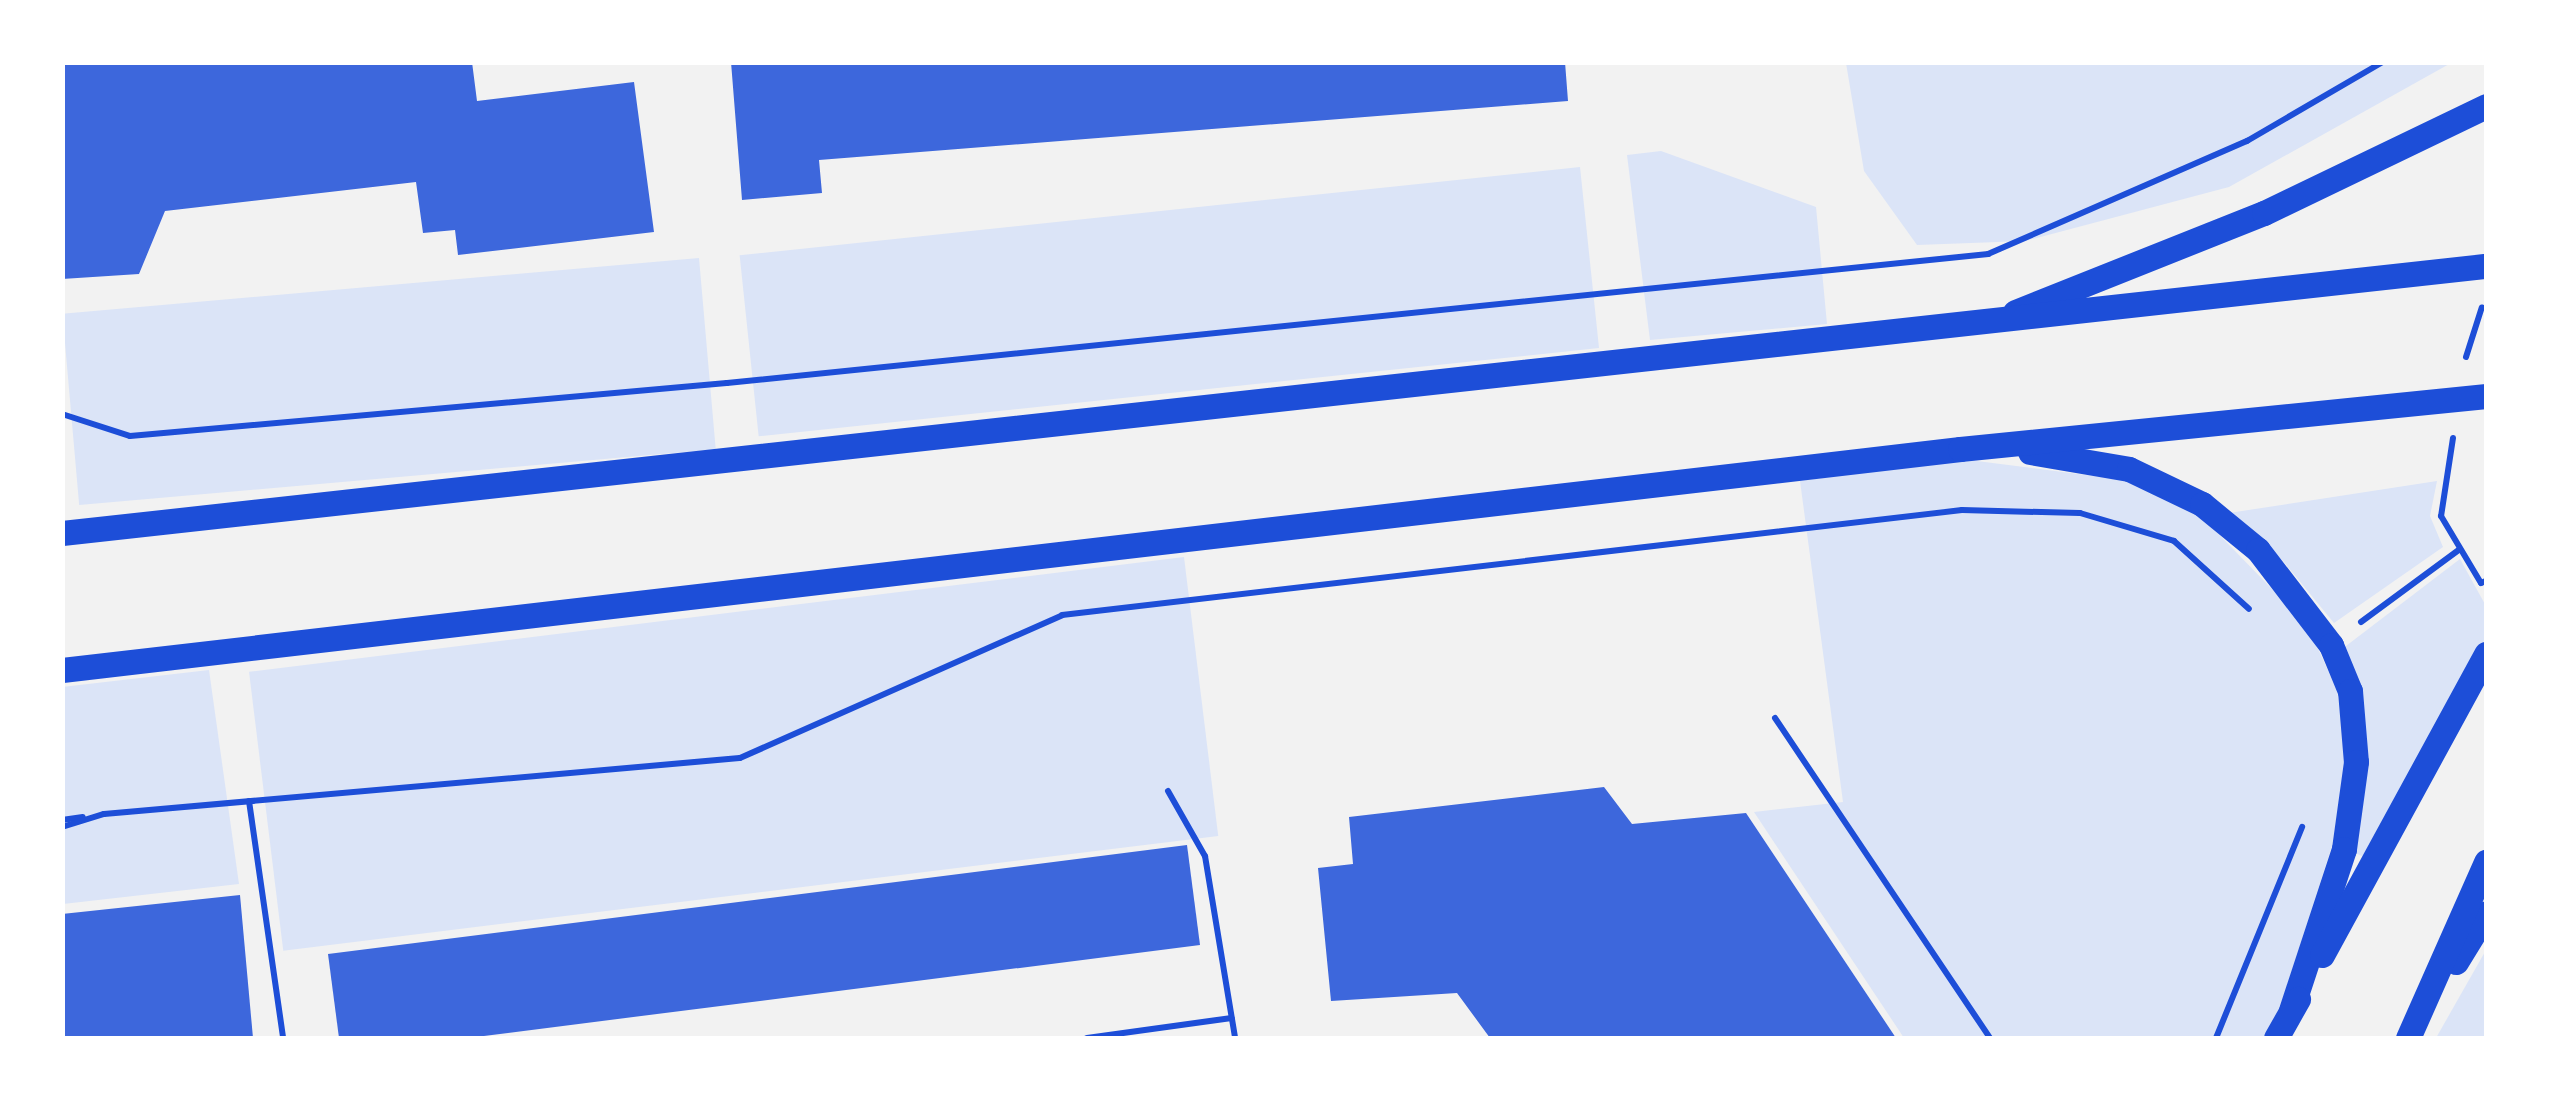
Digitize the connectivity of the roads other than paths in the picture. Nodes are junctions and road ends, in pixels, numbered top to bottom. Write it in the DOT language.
graph roads {
  1 [pos="2486,106"];
  2 [pos="2486,266"];
  3 [pos="1984,324"];
  4 [pos="2486,396"];
  5 [pos="1960,449"];
  6 [pos="62,532"];
  7 [pos="2486,654"];
  8 [pos="62,670"];
  9 [pos="2486,862"];
  10 [pos="2486,914"];
  11 [pos="2292,1010"];
  12 [pos="2276,1038"];
  13 [pos="2408,1038"];
  1 -- 3 [label="main road"];
  2 -- 3 [label="main road"];
  3 -- 6 [label="main road"];
  4 -- 5 [label="main road"];
  5 -- 8 [label="main road"];
  5 -- 11 [label="main road"];
  7 -- 11 [label="main road"];
  9 -- 13 [label="main road"];
  10 -- 13 [label="main road"];
  11 -- 12 [label="main road"];
}
